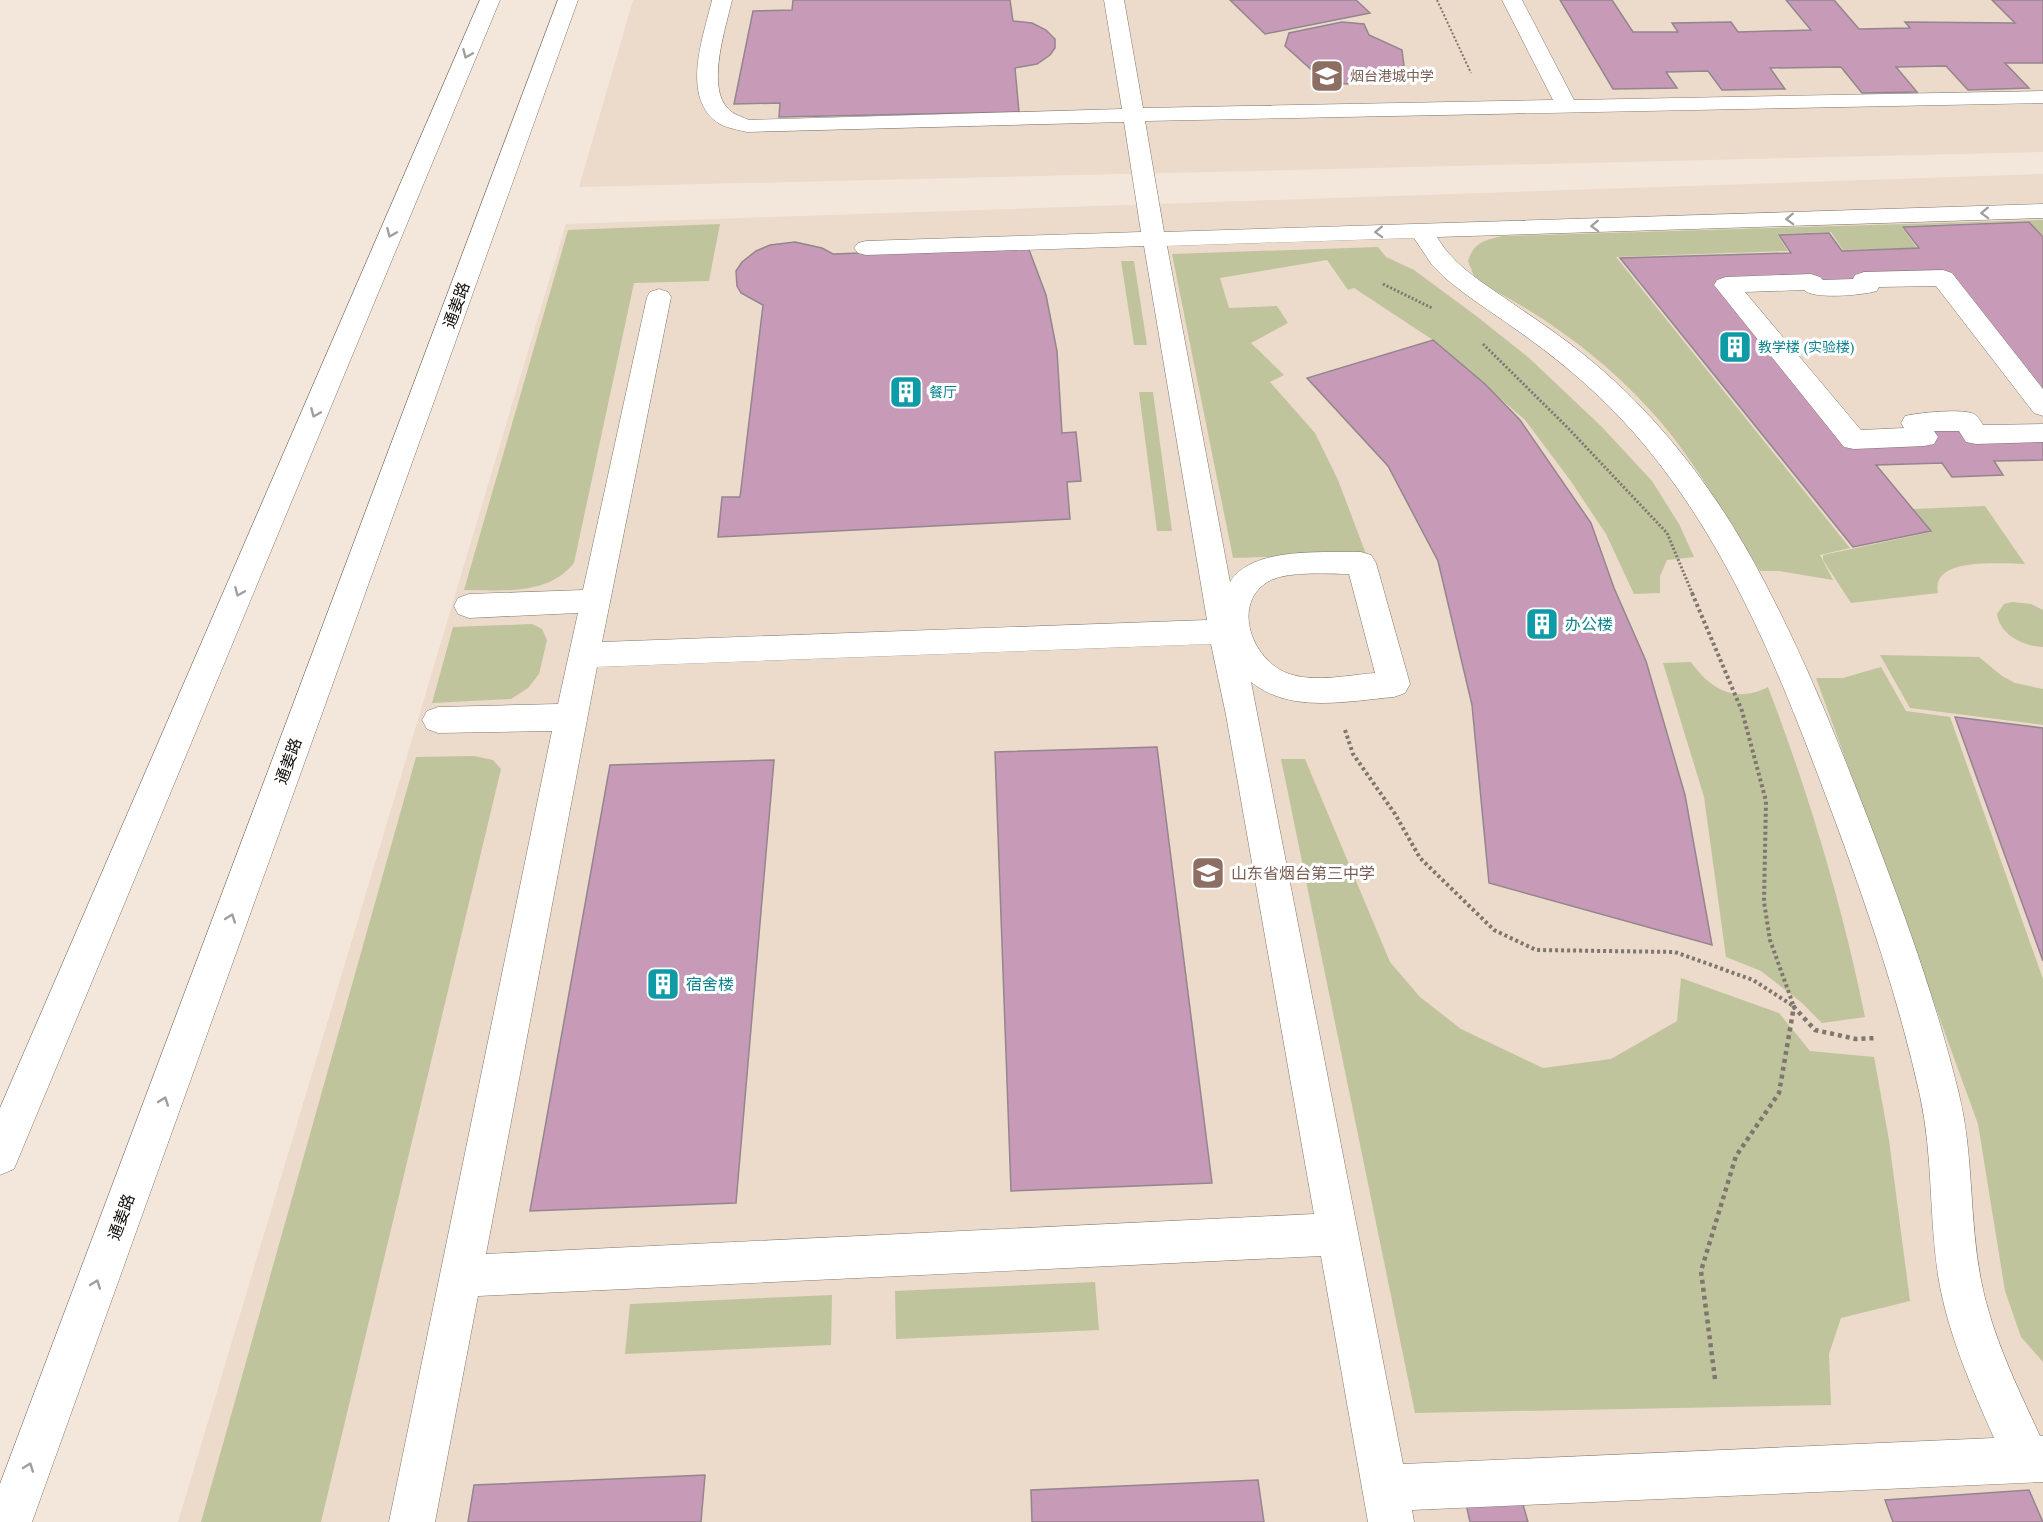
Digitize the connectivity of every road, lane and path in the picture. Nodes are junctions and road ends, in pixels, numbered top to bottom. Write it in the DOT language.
graph roads {
  1 [pos="490,0"];
  2 [pos="568,0"];
  3 [pos="722,0"];
  4 [pos="1114,0"];
  5 [pos="1437,0"];
  6 [pos="1512,0"];
  7 [pos="2043,97"];
  8 [pos="1568,107"];
  9 [pos="1488,109"];
  10 [pos="1132,115"];
  11 [pos="2043,212"];
  12 [pos="1422,231"];
  13 [pos="1154,240"];
  14 [pos="866,248"];
  15 [pos="1383,284"];
  16 [pos="659,297"];
  17 [pos="1438,312"];
  18 [pos="1474,338"];
  19 [pos="2043,407"];
  20 [pos="2043,433"];
  21 [pos="594,601"];
  22 [pos="469,606"];
  23 [pos="1228,628"];
  24 [pos="583,655"];
  25 [pos="571,717"];
  26 [pos="438,720"];
  27 [pos="1342,722"];
  28 [pos="1794,1006"];
  29 [pos="1923,1037"];
  30 [pos="0,1155"];
  31 [pos="1338,1234"];
  32 [pos="460,1276"];
  33 [pos="1715,1379"];
  34 [pos="2035,1459"];
  35 [pos="1388,1505"];
  36 [pos="9,1522"];
  37 [pos="412,1522"];
  1 -- 30 [label="street, one-way"];
  36 -- 2 [label="street, 通姜路, one-way"];
  3 -- 10 [label="street"];
  4 -- 10 [label="street"];
  5 -- 9 [label="path"];
  6 -- 8 [label="street"];
  7 -- 8 [label="street"];
  8 -- 9 [label="street"];
  9 -- 10 [label="street"];
  10 -- 13 [label="street"];
  11 -- 12 [label="street, one-way"];
  12 -- 13 [label="street, one-way"];
  12 -- 29 [label="street"];
  13 -- 14 [label="street"];
  13 -- 23 [label="street"];
  15 -- 17 [label="path"];
  16 -- 21 [label="street"];
  18 -- 28 [label="path"];
  19 -- 20 [label="street"];
  21 -- 22 [label="street"];
  21 -- 24 [label="street"];
  23 -- 23 [label="street"];
  23 -- 24 [label="street"];
  23 -- 31 [label="street"];
  24 -- 25 [label="street"];
  25 -- 26 [label="street"];
  25 -- 32 [label="street"];
  27 -- 28 [label="path"];
  28 -- 29 [label="path"];
  28 -- 33 [label="path"];
  29 -- 34 [label="street"];
  31 -- 32 [label="street"];
  31 -- 35 [label="street"];
  32 -- 37 [label="street"];
  34 -- 35 [label="street"];
}
